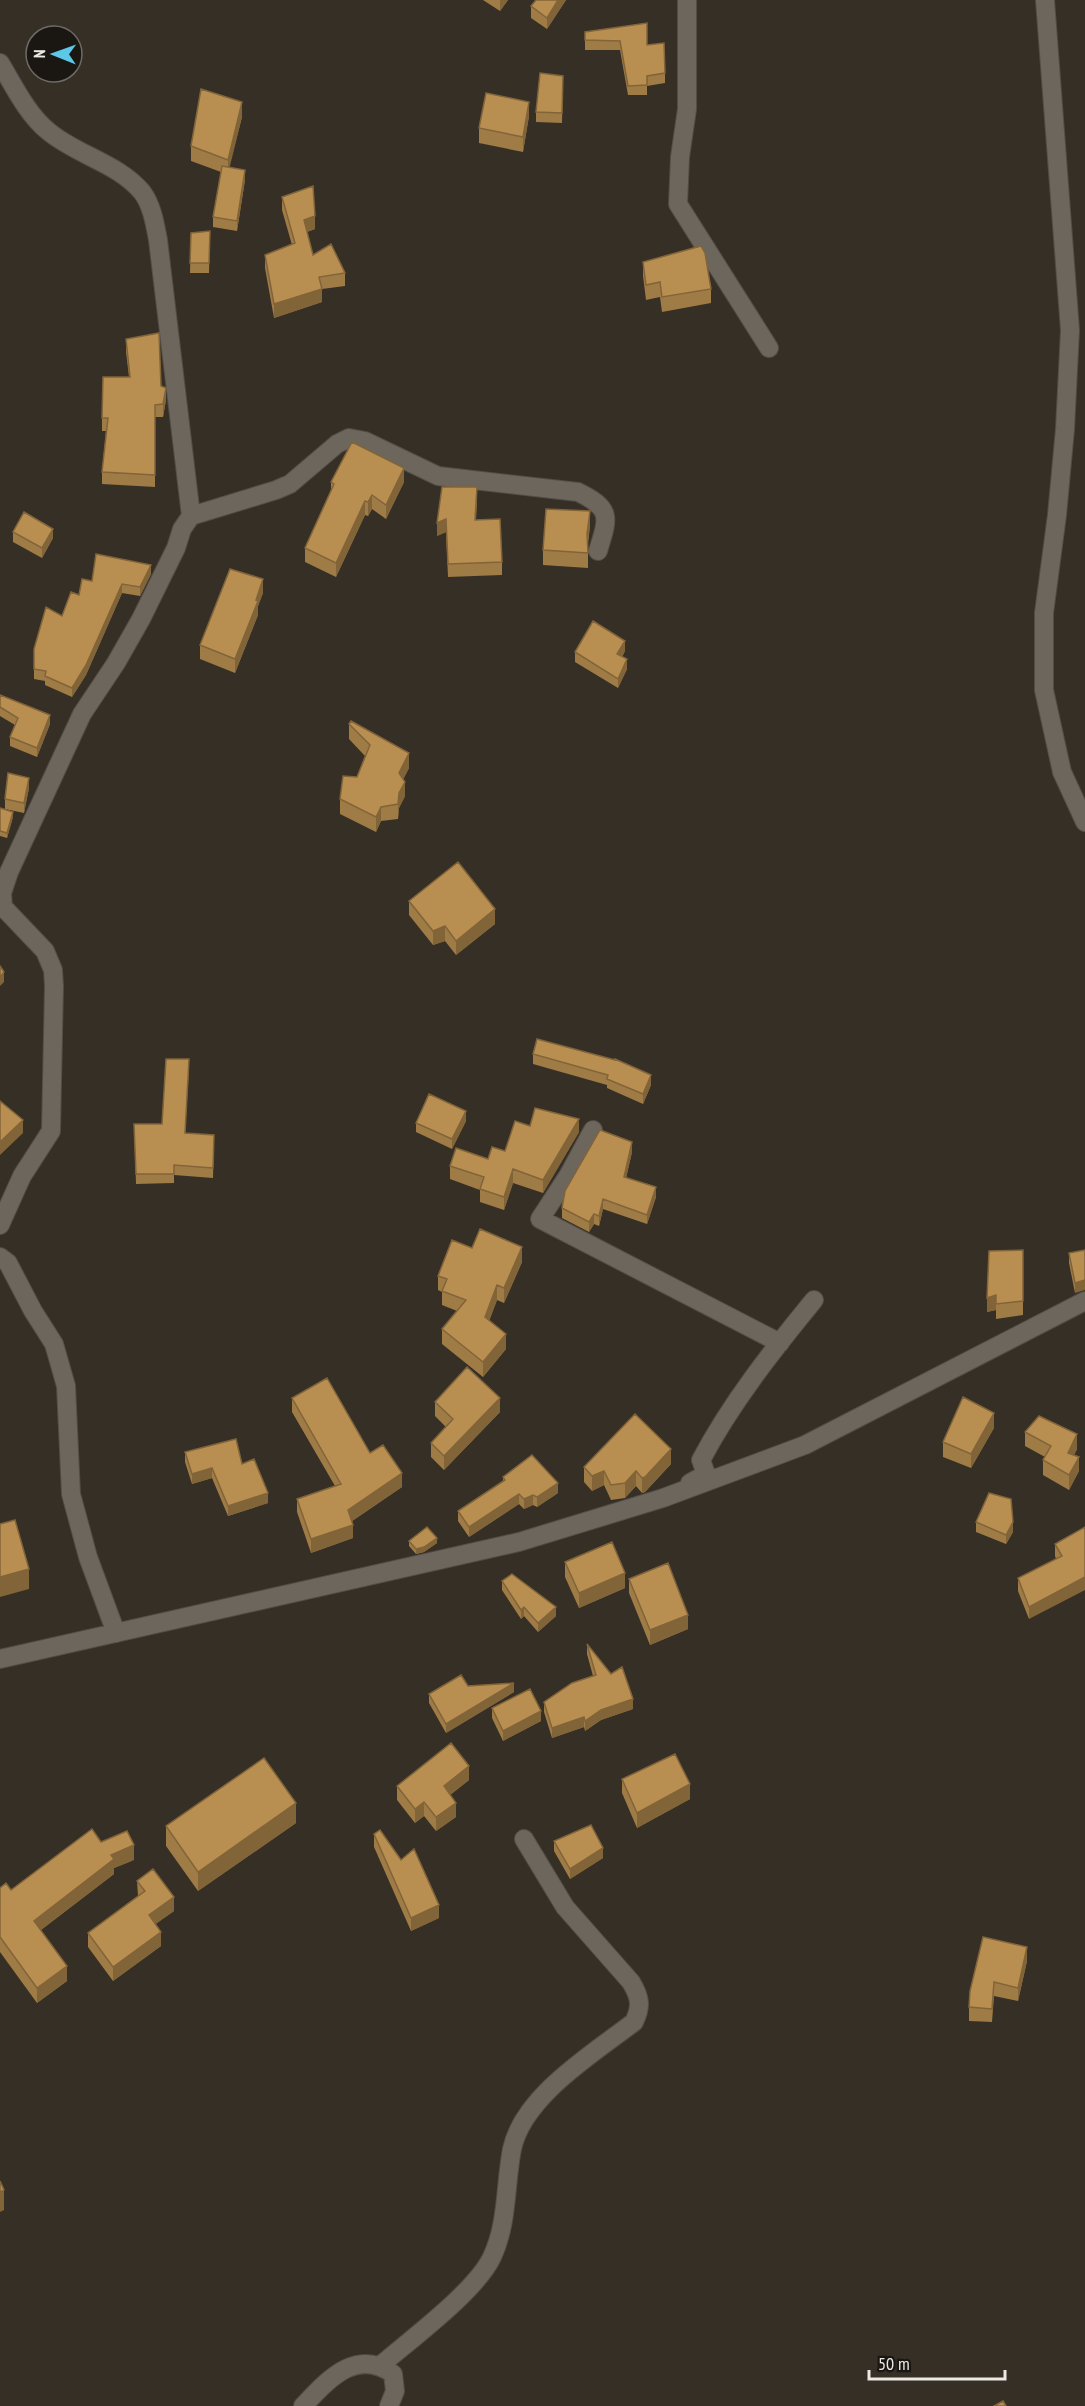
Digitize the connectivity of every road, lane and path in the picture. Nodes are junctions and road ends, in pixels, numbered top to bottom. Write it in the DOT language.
graph roads {
  1 [pos="687,0"];
  2 [pos="1045,0"];
  3 [pos="0,63"];
  4 [pos="769,348"];
  5 [pos="190,516"];
  6 [pos="598,551"];
  7 [pos="1085,822"];
  8 [pos="593,1130"];
  9 [pos="0,1225"];
  10 [pos="0,1257"];
  11 [pos="814,1300"];
  12 [pos="1085,1301"];
  13 [pos="780,1342"];
  14 [pos="663,1498"];
  15 [pos="116,1633"];
  16 [pos="0,1659"];
  17 [pos="524,1839"];
  18 [pos="381,2365"];
  19 [pos="303,2406"];
  20 [pos="389,2406"];
  1 -- 4 [label="street"];
  2 -- 7 [label="street"];
  3 -- 5 [label="street"];
  5 -- 6 [label="street"];
  5 -- 9 [label="street"];
  8 -- 13 [label="street"];
  10 -- 15 [label="street"];
  11 -- 13 [label="street"];
  12 -- 14 [label="street"];
  13 -- 14 [label="street"];
  14 -- 15 [label="street"];
  15 -- 16 [label="street"];
  17 -- 18 [label="street"];
  18 -- 19 [label="street"];
  18 -- 20 [label="street"];
}
